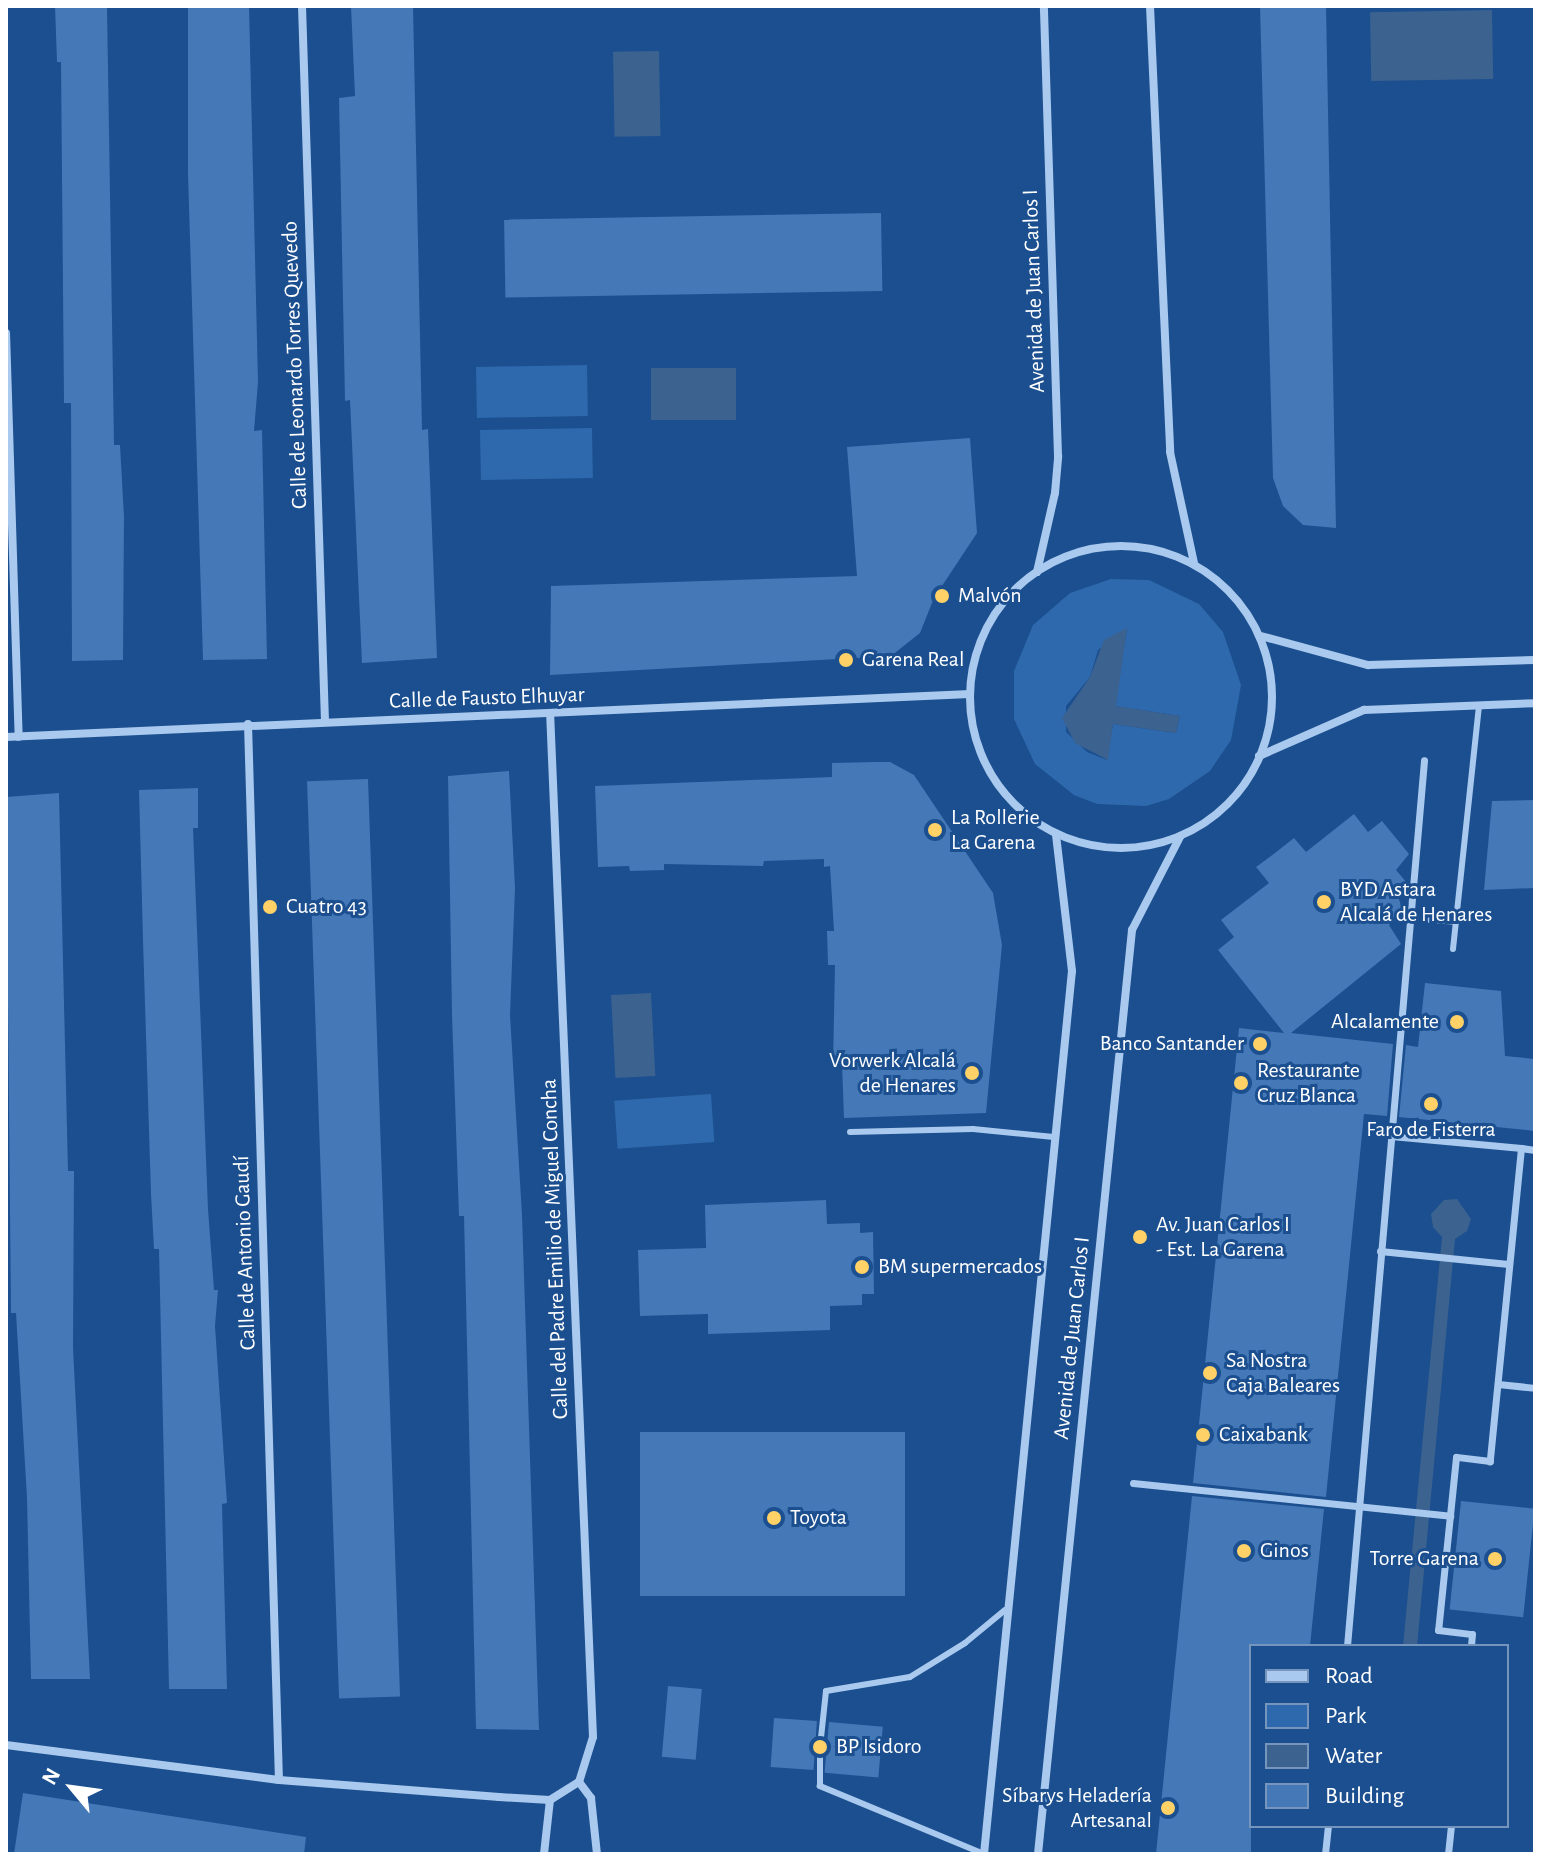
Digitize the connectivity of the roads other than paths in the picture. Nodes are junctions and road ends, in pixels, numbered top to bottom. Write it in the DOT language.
graph roads {
  1 [pos="302,6"];
  2 [pos="1044,6"];
  3 [pos="1150,6"];
  4 [pos="6,333"];
  5 [pos="1194,563"];
  6 [pos="1037,572"];
  7 [pos="1261,636"];
  8 [pos="1535,660"];
  9 [pos="970,694"];
  10 [pos="1535,703"];
  11 [pos="1479,705"];
  12 [pos="550,713"];
  13 [pos="325,722"];
  14 [pos="248,724"];
  15 [pos="6,737"];
  16 [pos="19,737"];
  17 [pos="1259,756"];
  18 [pos="1424,760"];
  19 [pos="1056,835"];
  20 [pos="1180,837"];
  21 [pos="1430,920"];
  22 [pos="1456,922"];
  23 [pos="1453,949"];
  24 [pos="850,1132"];
  25 [pos="1391,1136"];
  26 [pos="1054,1137"];
  27 [pos="1521,1148"];
  28 [pos="1535,1150"];
  29 [pos="1380,1251"];
  30 [pos="1508,1264"];
  31 [pos="1498,1384"];
  32 [pos="1535,1388"];
  33 [pos="1133,1483"];
  34 [pos="1361,1506"];
  35 [pos="1450,1516"];
  36 [pos="1005,1610"];
  37 [pos="1347,1644"];
  38 [pos="1471,1644"];
  39 [pos="6,1745"];
  40 [pos="279,1780"];
  41 [pos="579,1782"];
  42 [pos="550,1800"];
  43 [pos="1328,1828"];
  44 [pos="1451,1828"];
  45 [pos="544,1854"];
  46 [pos="597,1854"];
  47 [pos="984,1854"];
  48 [pos="1038,1854"];
  49 [pos="1325,1854"];
  50 [pos="1448,1854"];
  1 -- 13 [label="street, Calle de Leonardo Torres Quevedo"];
  2 -- 6 [label="street, Avenida de Juan Carlos I"];
  3 -- 5 [label="street"];
  4 -- 16 [label="street"];
  5 -- 6 [label="street"];
  5 -- 7 [label="street"];
  6 -- 9 [label="street"];
  7 -- 8 [label="street"];
  7 -- 17 [label="street"];
  9 -- 12 [label="street, Calle de Fausto Elhuyar"];
  9 -- 19 [label="street"];
  10 -- 11 [label="street"];
  11 -- 17 [label="street"];
  11 -- 22 [label="lane"];
  12 -- 13 [label="street, Calle de Fausto Elhuyar"];
  12 -- 41 [label="street, Calle del Padre Emilio de Miguel Concha"];
  13 -- 14 [label="street, Calle de Fausto Elhuyar"];
  14 -- 16 [label="street, Calle de Fausto Elhuyar"];
  14 -- 40 [label="street, Calle de Antonio Gaudí"];
  15 -- 16 [label="street, Calle de Fausto Elhuyar"];
  17 -- 20 [label="street"];
  18 -- 25 [label="street"];
  19 -- 20 [label="street"];
  19 -- 26 [label="street, Avenida de Juan Carlos I"];
  20 -- 48 [label="street, Avenida de Juan Carlos I"];
  21 -- 22 [label="lane"];
  22 -- 23 [label="lane"];
  24 -- 26 [label="lane"];
  25 -- 27 [label="street"];
  25 -- 29 [label="street"];
  26 -- 36 [label="street, Avenida de Juan Carlos I"];
  27 -- 28 [label="street"];
  27 -- 30 [label="street"];
  29 -- 30 [label="street"];
  29 -- 34 [label="street"];
  30 -- 31 [label="street"];
  31 -- 32 [label="street"];
  31 -- 35 [label="street"];
  33 -- 34 [label="street"];
  34 -- 35 [label="street"];
  34 -- 37 [label="street"];
  35 -- 38 [label="street"];
  36 -- 47 [label="street, Avenida de Juan Carlos I"];
  36 -- 47 [label="lane"];
  39 -- 40 [label="street"];
  40 -- 42 [label="street"];
  41 -- 42 [label="street"];
  41 -- 46 [label="street"];
  42 -- 45 [label="street"];
  43 -- 49 [label="street"];
  44 -- 50 [label="street"];
}
